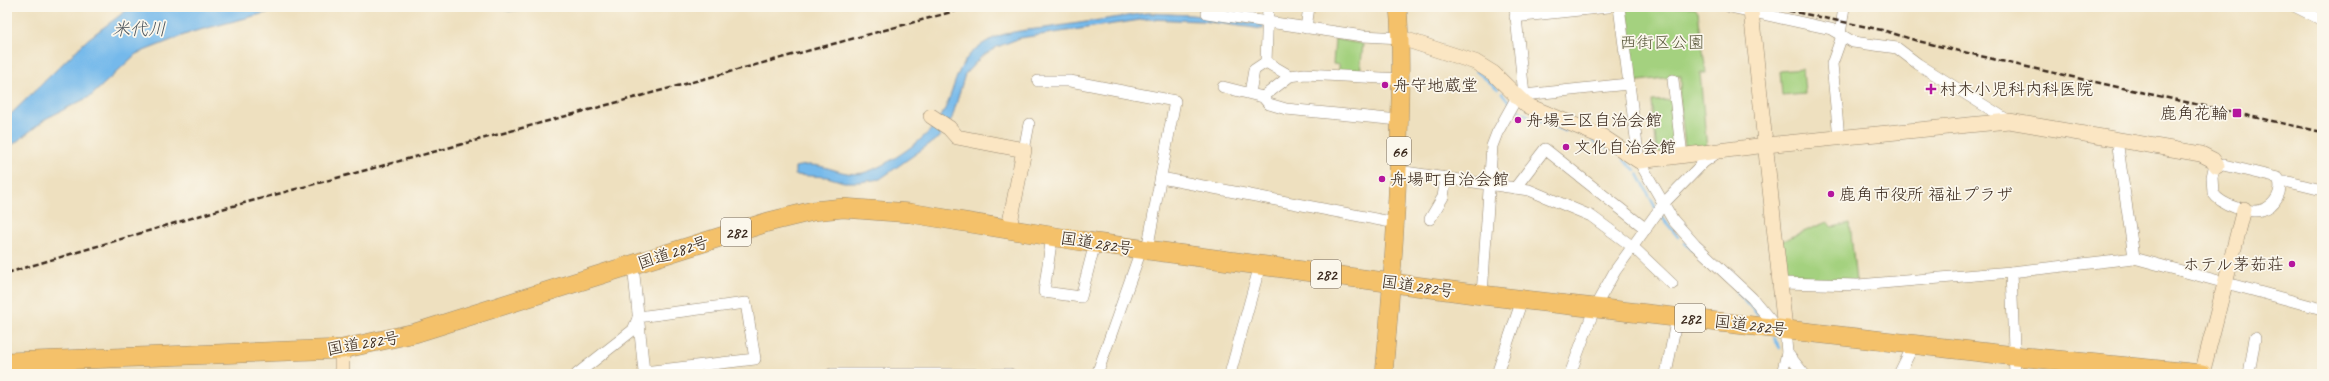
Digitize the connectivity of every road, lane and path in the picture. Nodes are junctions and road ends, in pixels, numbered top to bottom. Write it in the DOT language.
graph roads {
  1 [pos="1268,7"];
  2 [pos="1309,7"];
  3 [pos="1398,7"];
  4 [pos="1608,7"];
  5 [pos="1619,7"];
  6 [pos="1730,7"];
  7 [pos="1844,7"];
  8 [pos="2296,7"];
  9 [pos="2320,7"];
  10 [pos="1751,11"];
  11 [pos="1515,12"];
  12 [pos="1207,13"];
  13 [pos="2320,19"];
  14 [pos="1267,27"];
  15 [pos="1306,28"];
  16 [pos="1842,35"];
  17 [pos="1401,38"];
  18 [pos="1266,62"];
  19 [pos="1290,76"];
  20 [pos="1401,79"];
  21 [pos="1673,80"];
  22 [pos="1038,82"];
  23 [pos="1628,84"];
  24 [pos="1223,87"];
  25 [pos="1250,93"];
  26 [pos="1520,96"];
  27 [pos="1263,97"];
  28 [pos="934,117"];
  29 [pos="1400,120"];
  30 [pos="2010,121"];
  31 [pos="1029,124"];
  32 [pos="1839,138"];
  33 [pos="2117,139"];
  34 [pos="1766,145"];
  35 [pos="1024,150"];
  36 [pos="1720,151"];
  37 [pos="1682,156"];
  38 [pos="1638,161"];
  39 [pos="2217,166"];
  40 [pos="1398,171"];
  41 [pos="1446,177"];
  42 [pos="1161,178"];
  43 [pos="2280,182"];
  44 [pos="1491,184"];
  45 [pos="1515,188"];
  46 [pos="2322,190"];
  47 [pos="1664,203"];
  48 [pos="2244,209"];
  49 [pos="1430,219"];
  50 [pos="1396,223"];
  51 [pos="1009,228"];
  52 [pos="1646,229"];
  53 [pos="1052,236"];
  54 [pos="1095,243"];
  55 [pos="1633,247"];
  56 [pos="1144,250"];
  57 [pos="2134,258"];
  58 [pos="633,265"];
  59 [pos="1260,265"];
  60 [pos="2011,272"];
  61 [pos="1393,282"];
  62 [pos="1782,283"];
  63 [pos="1672,284"];
  64 [pos="2226,284"];
  65 [pos="1482,295"];
  66 [pos="1522,300"];
  67 [pos="1594,307"];
  68 [pos="2322,309"];
  69 [pos="638,317"];
  70 [pos="1677,317"];
  71 [pos="1781,329"];
  72 [pos="2255,338"];
  73 [pos="1914,344"];
  74 [pos="342,349"];
  75 [pos="1787,352"];
  76 [pos="9,362"];
  77 [pos="2015,365"];
  78 [pos="342,374"];
  79 [pos="577,374"];
  80 [pos="831,374"];
  81 [pos="1010,374"];
  82 [pos="1097,374"];
  83 [pos="1230,374"];
  84 [pos="1384,374"];
  85 [pos="1497,374"];
  86 [pos="1570,374"];
  87 [pos="1666,374"];
  88 [pos="1782,374"];
  89 [pos="1804,374"];
  90 [pos="1899,374"];
  91 [pos="2202,374"];
  92 [pos="2249,374"];
  1 -- 14 [label="street"];
  2 -- 15 [label="street"];
  3 -- 17 [label="main road, 66"];
  4 -- 11 [label="street"];
  5 -- 23 [label="street"];
  6 -- 10 [label="street"];
  7 -- 16 [label="street"];
  8 -- 13 [label="street"];
  9 -- 13 [label="street"];
  10 -- 16 [label="street"];
  10 -- 34 [label="street"];
  11 -- 26 [label="street"];
  12 -- 14 [label="street"];
  14 -- 15 [label="street"];
  14 -- 18 [label="street"];
  15 -- 17 [label="street"];
  16 -- 30 [label="street"];
  16 -- 32 [label="street"];
  17 -- 20 [label="main road, 66"];
  17 -- 26 [label="street"];
  18 -- 19 [label="street"];
  18 -- 25 [label="street"];
  19 -- 20 [label="street"];
  19 -- 27 [label="street"];
  20 -- 29 [label="main road, 66"];
  21 -- 37 [label="street"];
  22 -- 42 [label="street"];
  23 -- 26 [label="street"];
  23 -- 38 [label="street"];
  24 -- 25 [label="street"];
  25 -- 27 [label="street"];
  26 -- 38 [label="street"];
  26 -- 44 [label="street"];
  27 -- 29 [label="street"];
  28 -- 35 [label="street"];
  29 -- 40 [label="main road, 66"];
  30 -- 32 [label="street"];
  30 -- 33 [label="street"];
  31 -- 35 [label="street"];
  32 -- 34 [label="street"];
  33 -- 39 [label="street"];
  33 -- 57 [label="street"];
  34 -- 36 [label="street"];
  34 -- 62 [label="street"];
  35 -- 51 [label="street"];
  36 -- 37 [label="street"];
  36 -- 47 [label="street"];
  37 -- 38 [label="street"];
  38 -- 47 [label="street"];
  39 -- 43 [label="street"];
  39 -- 48 [label="street"];
  40 -- 41 [label="street"];
  40 -- 50 [label="main road, 66"];
  41 -- 44 [label="street"];
  41 -- 49 [label="street"];
  42 -- 50 [label="street"];
  42 -- 56 [label="street"];
  43 -- 46 [label="street"];
  43 -- 48 [label="street"];
  44 -- 45 [label="street"];
  44 -- 65 [label="street"];
  45 -- 52 [label="street"];
  45 -- 55 [label="street"];
  47 -- 52 [label="street"];
  47 -- 71 [label="street"];
  48 -- 64 [label="street"];
  50 -- 61 [label="main road, 66"];
  51 -- 53 [label="highway, 国道282号 / 282"];
  51 -- 58 [label="highway, 国道282号 / 282"];
  52 -- 55 [label="street"];
  53 -- 54 [label="highway, 国道282号 / 282"];
  53 -- 54 [label="street"];
  54 -- 56 [label="highway, 国道282号 / 282"];
  55 -- 63 [label="street"];
  55 -- 67 [label="street"];
  56 -- 59 [label="highway, 国道282号 / 282"];
  56 -- 82 [label="street"];
  57 -- 60 [label="street"];
  57 -- 64 [label="street"];
  58 -- 69 [label="street"];
  58 -- 74 [label="highway, 国道282号 / 282"];
  59 -- 61 [label="highway, 国道282号 / 282"];
  59 -- 83 [label="street"];
  60 -- 62 [label="street"];
  60 -- 77 [label="street"];
  61 -- 65 [label="highway, 国道282号 / 282"];
  61 -- 84 [label="main road, 66"];
  62 -- 71 [label="street"];
  64 -- 68 [label="street"];
  64 -- 91 [label="street"];
  65 -- 66 [label="highway, 国道282号 / 282"];
  66 -- 67 [label="highway, 国道282号 / 282"];
  66 -- 85 [label="street"];
  67 -- 70 [label="highway, 国道282号 / 282"];
  67 -- 86 [label="street"];
  69 -- 69 [label="street"];
  69 -- 79 [label="street"];
  70 -- 71 [label="highway, 国道282号 / 282"];
  70 -- 87 [label="street"];
  71 -- 73 [label="highway, 国道282号 / 282"];
  71 -- 75 [label="street"];
  72 -- 92 [label="street"];
  73 -- 77 [label="highway, 国道282号 / 282"];
  73 -- 90 [label="street"];
  74 -- 76 [label="highway, 国道282号 / 282"];
  74 -- 78 [label="street"];
  75 -- 88 [label="street"];
  75 -- 89 [label="street"];
  77 -- 91 [label="highway, 国道282号 / 282"];
  80 -- 81 [label="street"];
}
